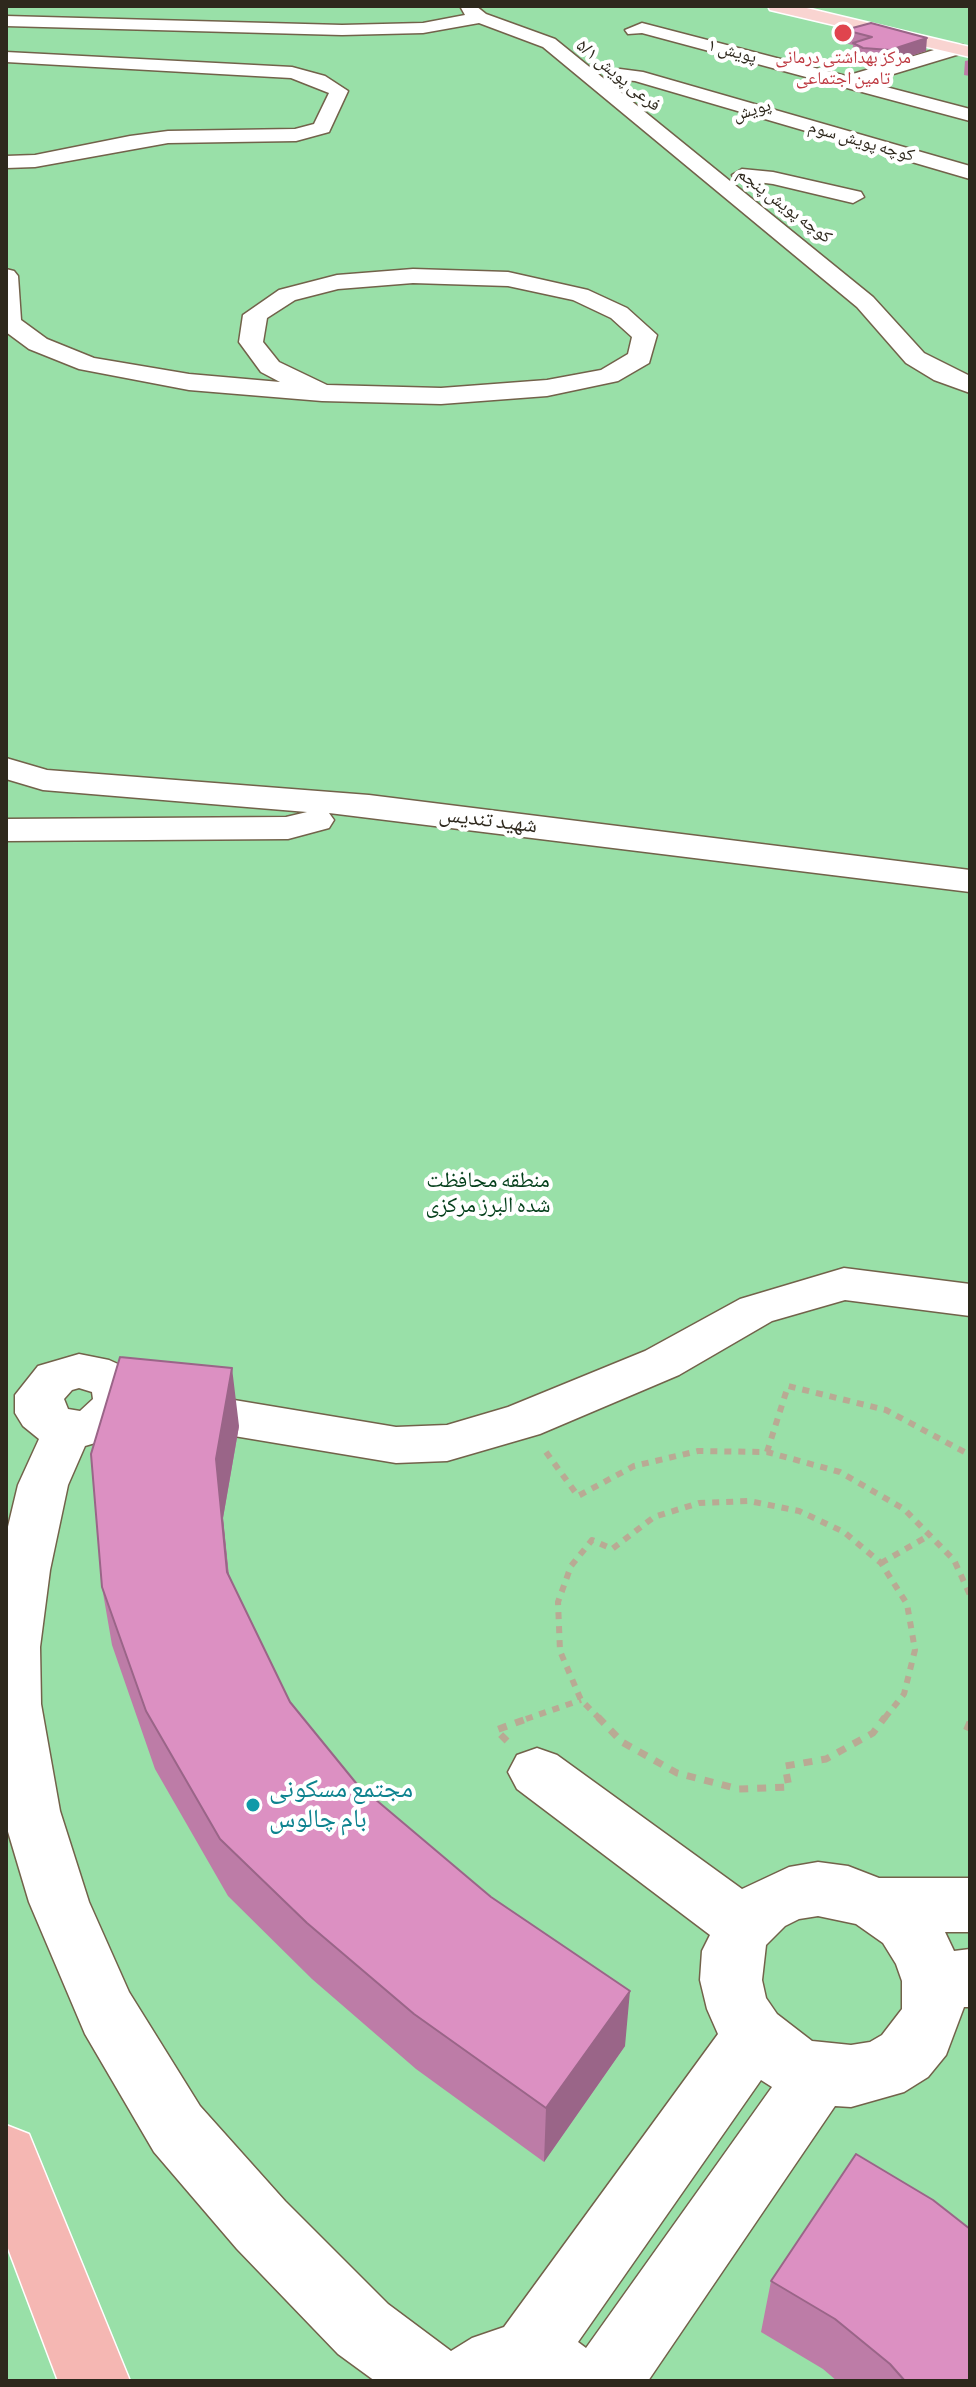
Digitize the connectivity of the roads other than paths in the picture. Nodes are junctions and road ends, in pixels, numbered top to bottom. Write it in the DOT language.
graph roads {
  1 [pos="776,6"];
  2 [pos="808,6"];
  3 [pos="489,11"];
  4 [pos="6,21"];
  5 [pos="634,30"];
  6 [pos="966,49"];
  7 [pos="6,57"];
  8 [pos="620,75"];
  9 [pos="845,83"];
  10 [pos="943,108"];
  11 [pos="753,111"];
  12 [pos="970,115"];
  13 [pos="726,119"];
  14 [pos="685,131"];
  15 [pos="849,139"];
  16 [pos="6,162"];
  17 [pos="970,173"];
  18 [pos="742,175"];
  19 [pos="853,197"];
  20 [pos="789,210"];
  21 [pos="6,276"];
  22 [pos="970,385"];
  23 [pos="322,393"];
  24 [pos="6,739"];
  25 [pos="6,768"];
  26 [pos="82,783"];
  27 [pos="369,806"];
  28 [pos="6,830"];
  29 [pos="970,881"];
  30 [pos="970,1300"];
  31 [pos="537,1772"];
  32 [pos="877,1905"];
  33 [pos="970,1905"];
  34 [pos="745,1926"];
  35 [pos="952,1980"];
  36 [pos="755,2035"];
  37 [pos="819,2074"];
  38 [pos="6,2157"];
  39 [pos="521,2374"];
  40 [pos="94,2381"];
  41 [pos="433,2381"];
  42 [pos="606,2381"];
  1 -- 6 [label="main road"];
  2 -- 6 [label="main road"];
  3 -- 4 [label="street"];
  3 -- 8 [label="street, فرعی پویش ۵/۱"];
  3 -- 22 [label="street"];
  5 -- 9 [label="street, پویش ۱"];
  6 -- 9 [label="street, پویش"];
  7 -- 16 [label="street"];
  8 -- 11 [label="street, کوچه پویش سوم"];
  8 -- 14 [label="street, فرعی پویش ۵/۱"];
  9 -- 10 [label="street, پویش ۱"];
  9 -- 11 [label="street, پویش"];
  10 -- 12 [label="street, پویش ۱"];
  10 -- 15 [label="street"];
  11 -- 13 [label="street, پویش"];
  11 -- 15 [label="street, کوچه پویش سوم"];
  14 -- 18 [label="street, کوچه پویش پنجم"];
  15 -- 17 [label="street, کوچه پویش سوم"];
  18 -- 19 [label="street"];
  18 -- 20 [label="street, کوچه پویش پنجم"];
  21 -- 23 [label="street"];
  23 -- 23 [label="street"];
  24 -- 26 [label="street"];
  25 -- 26 [label="street, شهید تندیس"];
  26 -- 27 [label="street, شهید تندیس"];
  27 -- 28 [label="street"];
  27 -- 29 [label="street, شهید تندیس"];
  30 -- 41 [label="street"];
  31 -- 34 [label="street"];
  32 -- 33 [label="street"];
  32 -- 34 [label="street"];
  32 -- 35 [label="street"];
  34 -- 36 [label="street"];
  35 -- 37 [label="street"];
  36 -- 37 [label="street"];
  36 -- 39 [label="street"];
  37 -- 42 [label="street"];
  38 -- 40 [label="highway"];
}
